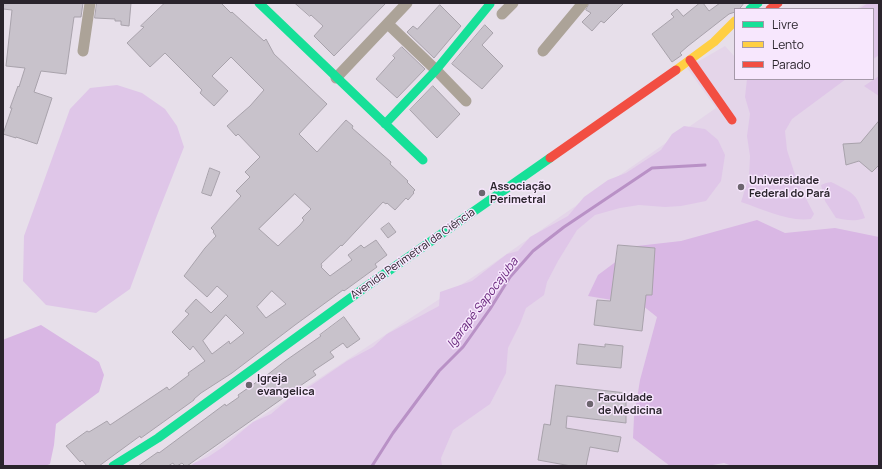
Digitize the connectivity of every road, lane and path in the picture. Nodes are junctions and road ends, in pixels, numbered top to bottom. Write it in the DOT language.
graph roads {
  1 [pos="90,3"];
  2 [pos="260,3"];
  3 [pos="407,3"];
  4 [pos="513,3"];
  5 [pos="583,3"];
  6 [pos="490,4"];
  7 [pos="502,14"];
  8 [pos="734,22"];
  9 [pos="388,24"];
  10 [pos="734,34"];
  11 [pos="714,42"];
  12 [pos="83,51"];
  13 [pos="543,51"];
  14 [pos="690,60"];
  15 [pos="436,70"];
  16 [pos="336,78"];
  17 [pos="466,101"];
  18 [pos="732,120"];
  19 [pos="385,124"];
  20 [pos="423,160"];
  21 [pos="113,466"];
  1 -- 12 [label="street"];
  2 -- 16 [label="main road"];
  3 -- 9 [label="street"];
  4 -- 7 [label="street"];
  5 -- 13 [label="street"];
  6 -- 15 [label="main road"];
  8 -- 11 [label="main road, Avenida Perimetral da Ciência"];
  9 -- 15 [label="street"];
  9 -- 16 [label="street"];
  10 -- 11 [label="main road, Avenida Perimetral da Ciência"];
  11 -- 14 [label="main road, Avenida Perimetral da Ciência"];
  14 -- 18 [label="main road"];
  14 -- 21 [label="main road, Avenida Perimetral da Ciência"];
  15 -- 17 [label="street"];
  15 -- 19 [label="main road"];
  16 -- 19 [label="main road"];
  19 -- 20 [label="main road"];
}
